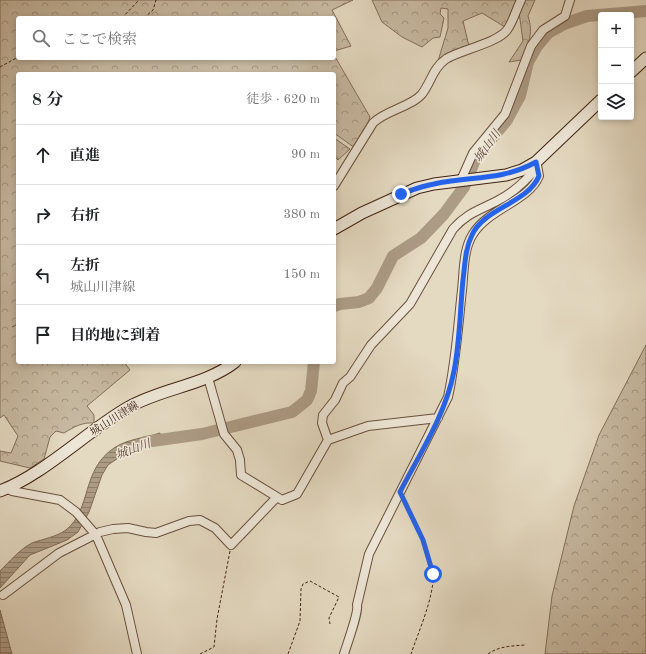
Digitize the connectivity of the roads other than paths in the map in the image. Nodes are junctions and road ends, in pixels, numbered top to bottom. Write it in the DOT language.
graph roads {
  1 [pos="520,0"];
  2 [pos="570,0"];
  3 [pos="646,58"];
  4 [pos="634,69"];
  5 [pos="598,103"];
  6 [pos="537,165"];
  7 [pos="466,179"];
  8 [pos="336,183"];
  9 [pos="336,228"];
  10 [pos="232,364"];
  11 [pos="209,381"];
  12 [pos="438,418"];
  13 [pos="328,440"];
  14 [pos="4,489"];
  15 [pos="277,497"];
  16 [pos="96,535"];
  17 [pos="3,595"];
  18 [pos="137,654"];
  19 [pos="344,654"];
  1 -- 8 [label="street"];
  2 -- 7 [label="street"];
  3 -- 4 [label="main road"];
  5 -- 6 [label="main road"];
  6 -- 7 [label="main road"];
  6 -- 12 [label="street"];
  6 -- 13 [label="street"];
  7 -- 9 [label="main road"];
  10 -- 14 [label="main road, 城山川津線"];
  11 -- 15 [label="street"];
  12 -- 13 [label="street"];
  12 -- 19 [label="street"];
  13 -- 15 [label="street"];
  14 -- 16 [label="street"];
  15 -- 16 [label="street"];
  16 -- 17 [label="street"];
  16 -- 18 [label="street"];
}
